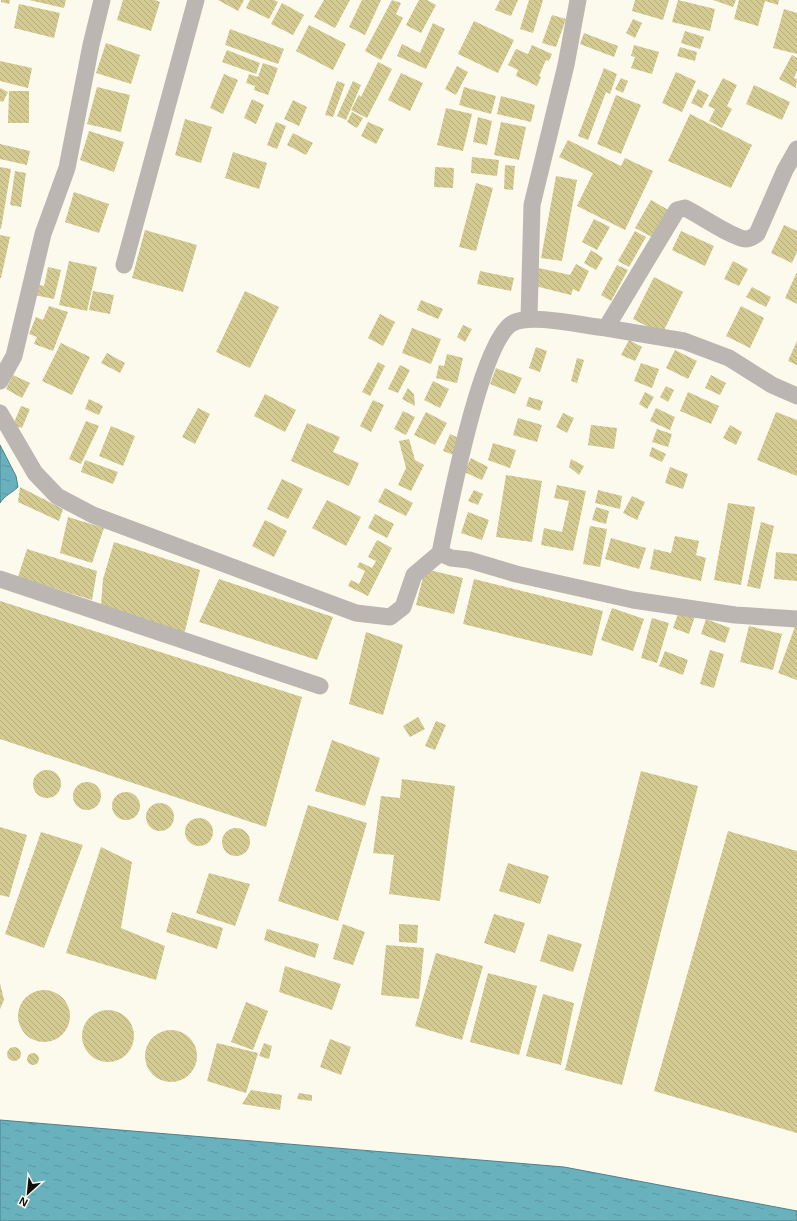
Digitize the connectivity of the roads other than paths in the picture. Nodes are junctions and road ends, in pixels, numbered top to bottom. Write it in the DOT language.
graph roads {
  1 [pos="102,0"];
  2 [pos="196,0"];
  3 [pos="578,0"];
  4 [pos="797,149"];
  5 [pos="124,266"];
  6 [pos="529,318"];
  7 [pos="606,328"];
  8 [pos="0,381"];
  9 [pos="797,396"];
  10 [pos="0,413"];
  11 [pos="440,553"];
  12 [pos="0,579"];
  13 [pos="797,619"];
  14 [pos="320,686"];
  1 -- 8 [label="street"];
  2 -- 5 [label="street"];
  3 -- 6 [label="street"];
  4 -- 7 [label="street"];
  6 -- 7 [label="street"];
  6 -- 11 [label="street"];
  7 -- 9 [label="street"];
  10 -- 11 [label="street"];
  11 -- 13 [label="street"];
  12 -- 14 [label="street"];
}
